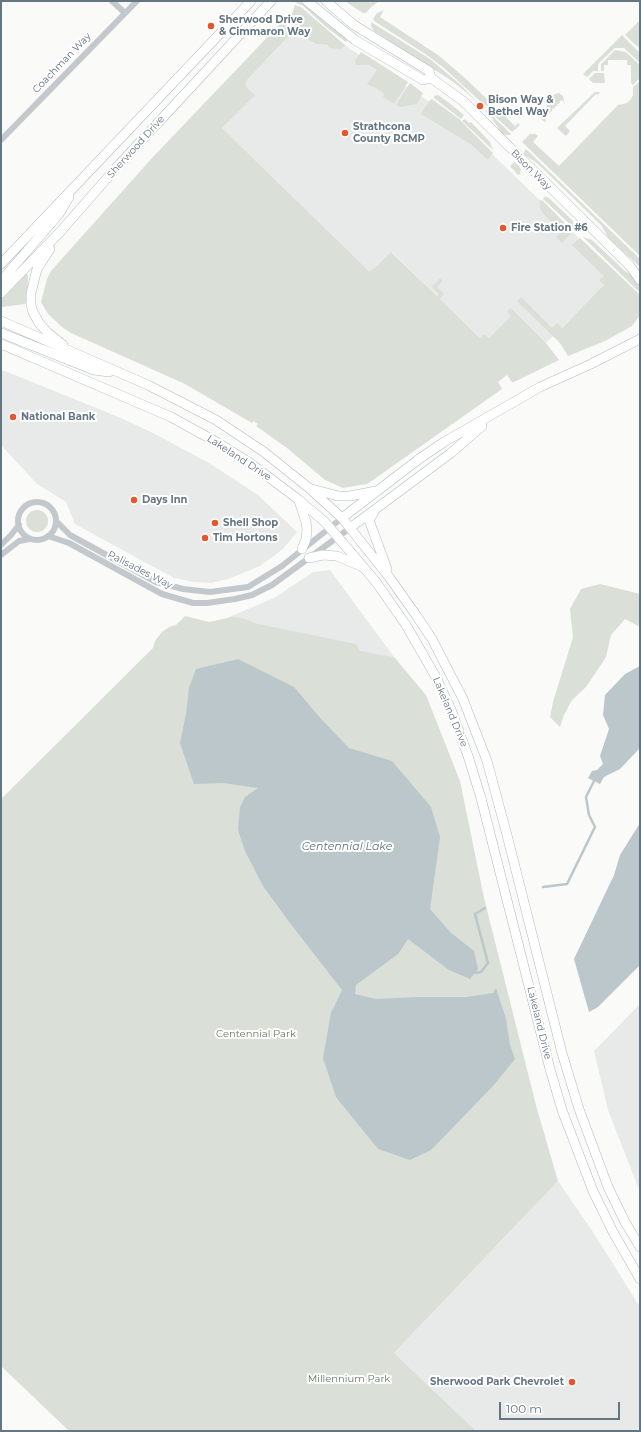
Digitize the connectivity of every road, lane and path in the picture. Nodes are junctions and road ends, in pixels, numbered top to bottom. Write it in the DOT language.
graph roads {
  1 [pos="112,1"];
  2 [pos="137,1"];
  3 [pos="251,1"];
  4 [pos="271,1"];
  5 [pos="307,1"];
  6 [pos="326,1"];
  7 [pos="125,13"];
  8 [pos="431,78"];
  9 [pos="4,132"];
  10 [pos="1,140"];
  11 [pos="78,182"];
  12 [pos="60,232"];
  13 [pos="11,254"];
  14 [pos="1,260"];
  15 [pos="1,264"];
  16 [pos="630,266"];
  17 [pos="640,272"];
  18 [pos="640,280"];
  19 [pos="1,281"];
  20 [pos="1,293"];
  21 [pos="1,321"];
  22 [pos="640,332"];
  23 [pos="1,333"];
  24 [pos="636,341"];
  25 [pos="1,344"];
  26 [pos="1,349"];
  27 [pos="15,350"];
  28 [pos="83,358"];
  29 [pos="124,375"];
  30 [pos="495,414"];
  31 [pos="309,488"];
  32 [pos="379,490"];
  33 [pos="299,500"];
  34 [pos="376,510"];
  35 [pos="342,518"];
  36 [pos="56,521"];
  37 [pos="18,525"];
  38 [pos="330,528"];
  39 [pos="350,528"];
  40 [pos="48,536"];
  41 [pos="338,537"];
  42 [pos="30,539"];
  43 [pos="1,545"];
  44 [pos="302,549"];
  45 [pos="1,555"];
  46 [pos="309,558"];
  47 [pos="364,568"];
  48 [pos="389,577"];
  49 [pos="640,1247"];
  50 [pos="640,1279"];
  1 -- 7 [label="street"];
  2 -- 7 [label="street, Coachman Way"];
  3 -- 11 [label="main road, Sherwood Drive"];
  4 -- 12 [label="main road, Sherwood Drive"];
  5 -- 8 [label="main road, Bison Way"];
  6 -- 8 [label="main road, Bison Way"];
  7 -- 9 [label="street, Coachman Way"];
  8 -- 16 [label="main road, Bison Way"];
  9 -- 10 [label="street, Coachman Way"];
  11 -- 13 [label="main road, Sherwood Drive"];
  11 -- 19 [label="main road"];
  12 -- 20 [label="main road, Sherwood Drive"];
  12 -- 28 [label="main road"];
  13 -- 14 [label="main road"];
  13 -- 15 [label="main road, Sherwood Drive"];
  16 -- 17 [label="main road, Bison Way"];
  16 -- 18 [label="main road, Bison Way"];
  21 -- 28 [label="main road, Lakeland Drive"];
  22 -- 24 [label="main road"];
  23 -- 29 [label="main road"];
  24 -- 30 [label="main road"];
  25 -- 27 [label="main road, Lakeland Drive"];
  26 -- 27 [label="main road"];
  27 -- 33 [label="main road, Lakeland Drive"];
  28 -- 29 [label="main road, Lakeland Drive"];
  29 -- 31 [label="main road, Lakeland Drive"];
  30 -- 32 [label="main road"];
  30 -- 34 [label="main road"];
  31 -- 32 [label="main road"];
  31 -- 35 [label="main road, Lakeland Drive"];
  32 -- 35 [label="main road"];
  33 -- 38 [label="main road, Lakeland Drive"];
  33 -- 44 [label="main road"];
  34 -- 39 [label="main road"];
  34 -- 48 [label="main road"];
  35 -- 38 [label="street, Palisades Way"];
  35 -- 39 [label="main road, Lakeland Drive"];
  36 -- 37 [label="street, Palisades Way"];
  36 -- 40 [label="street"];
  36 -- 44 [label="street, Palisades Way"];
  37 -- 42 [label="street"];
  37 -- 43 [label="street, Palisades Way"];
  38 -- 41 [label="main road, Lakeland Drive"];
  38 -- 44 [label="street, Palisades Way"];
  39 -- 41 [label="street, Palisades Way"];
  39 -- 48 [label="main road, Lakeland Drive"];
  40 -- 42 [label="street, Palisades Way"];
  40 -- 46 [label="street, Palisades Way"];
  41 -- 46 [label="street, Palisades Way"];
  41 -- 47 [label="main road, Lakeland Drive"];
  42 -- 45 [label="street, Palisades Way"];
  46 -- 47 [label="main road"];
  47 -- 50 [label="main road, Lakeland Drive"];
  48 -- 49 [label="main road, Lakeland Drive"];
}
